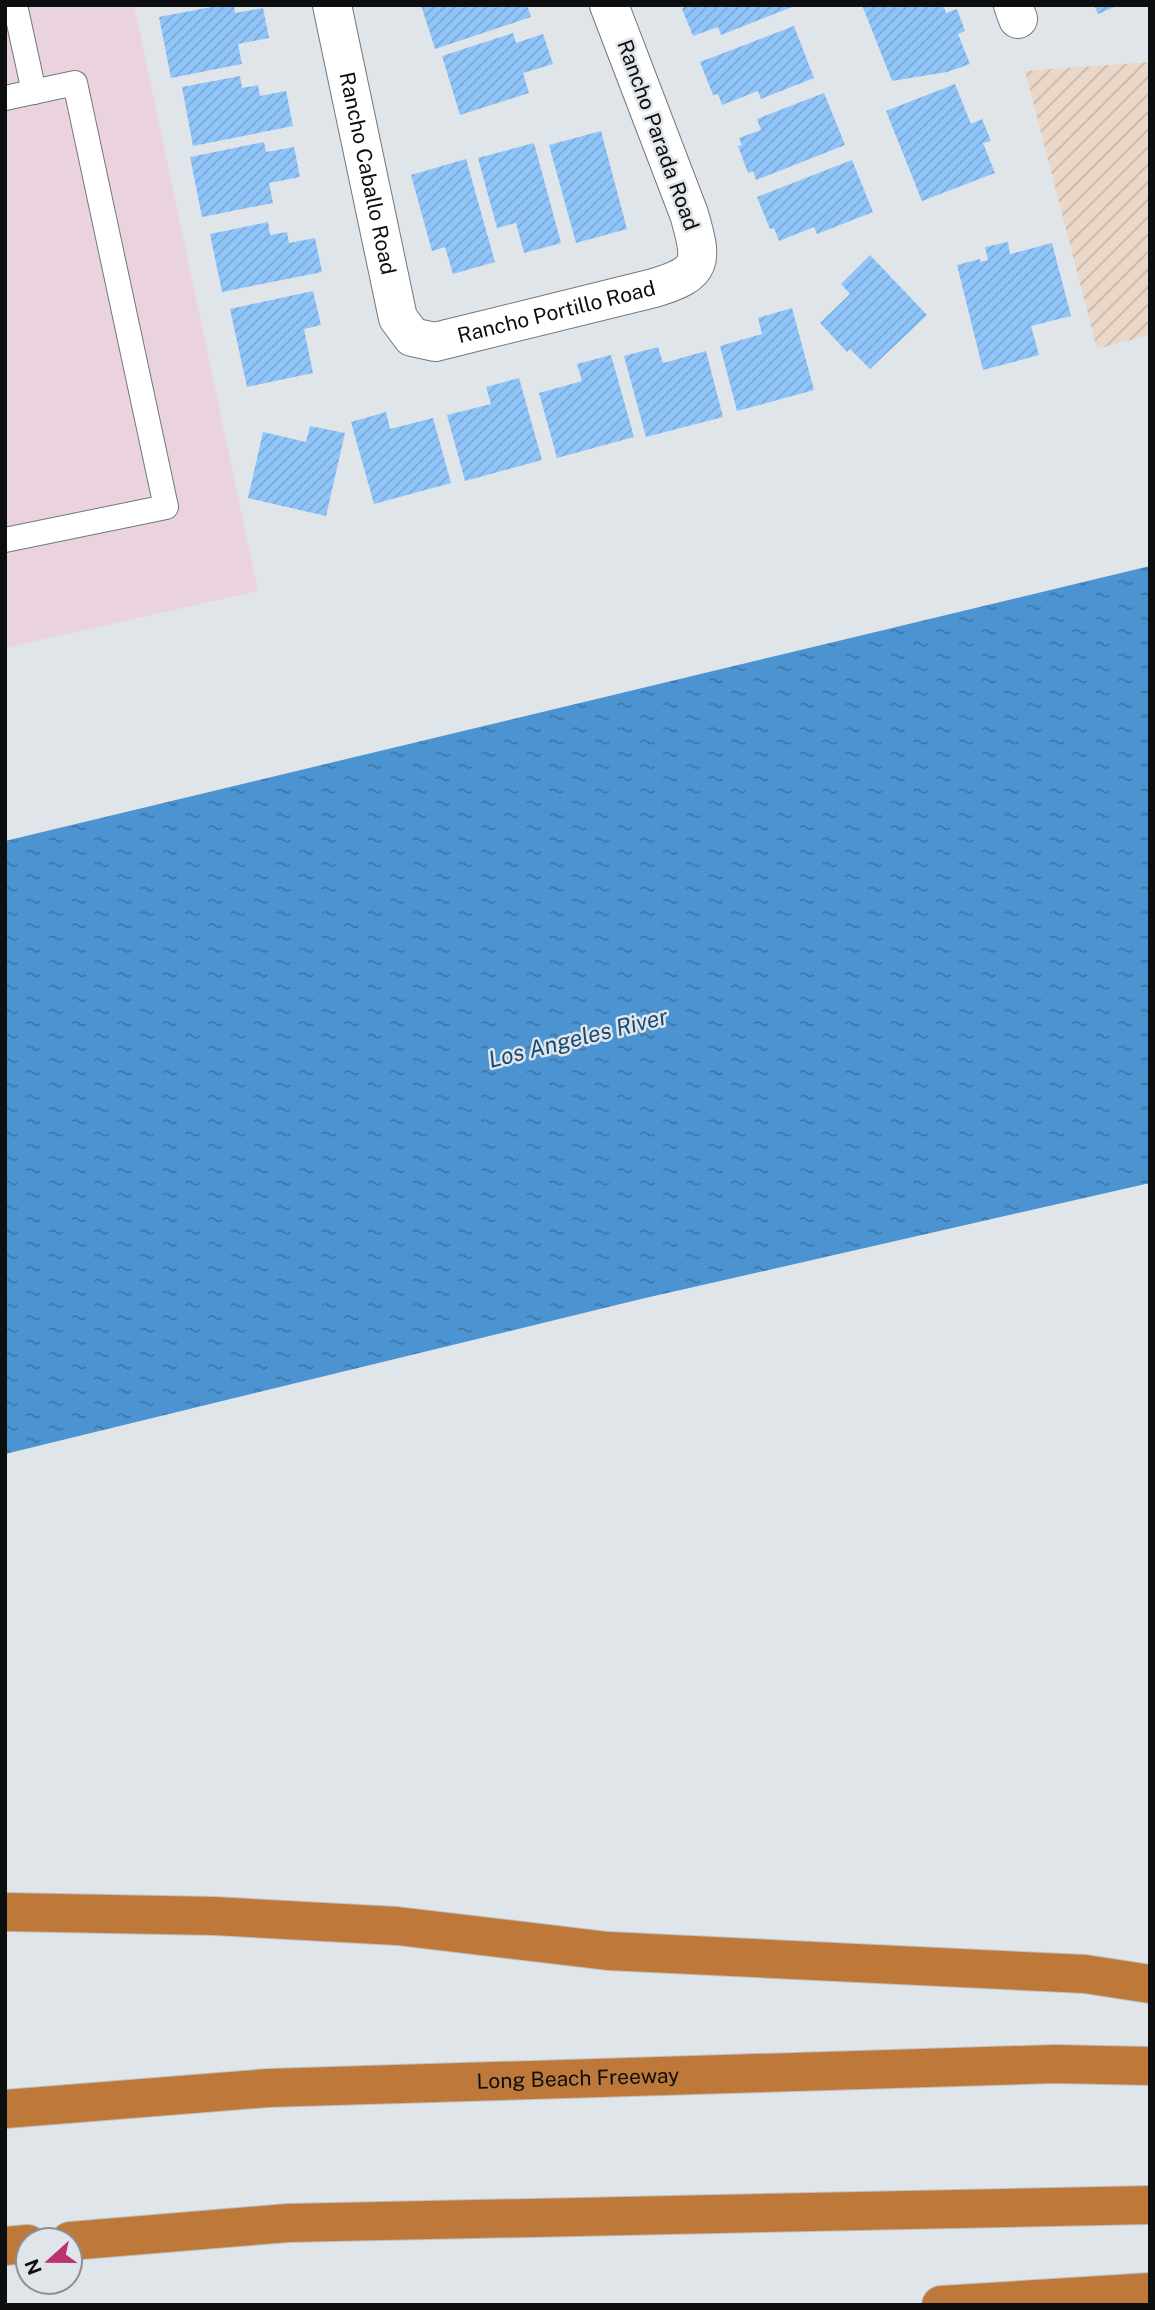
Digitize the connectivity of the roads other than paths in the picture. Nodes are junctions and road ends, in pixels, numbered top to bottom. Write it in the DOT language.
graph roads {
  1 [pos="15,5"];
  2 [pos="332,5"];
  3 [pos="609,5"];
  4 [pos="34,92"];
  5 [pos="5,98"];
  6 [pos="695,267"];
  7 [pos="412,337"];
  8 [pos="5,540"];
  9 [pos="5,1912"];
  10 [pos="1150,1984"];
  11 [pos="1150,2066"];
  12 [pos="5,2109"];
  13 [pos="1150,2205"];
  14 [pos="84,2240"];
  15 [pos="1150,2291"];
  16 [pos="941,2305"];
  1 -- 4 [label="lane"];
  2 -- 7 [label="street, Rancho Caballo Road"];
  3 -- 6 [label="street, Rancho Parada Road"];
  4 -- 5 [label="lane"];
  4 -- 8 [label="lane"];
  6 -- 7 [label="street, Rancho Portillo Road"];
  9 -- 10 [label="highway"];
  11 -- 12 [label="highway, Long Beach Freeway"];
  13 -- 14 [label="highway"];
  15 -- 16 [label="highway"];
}
